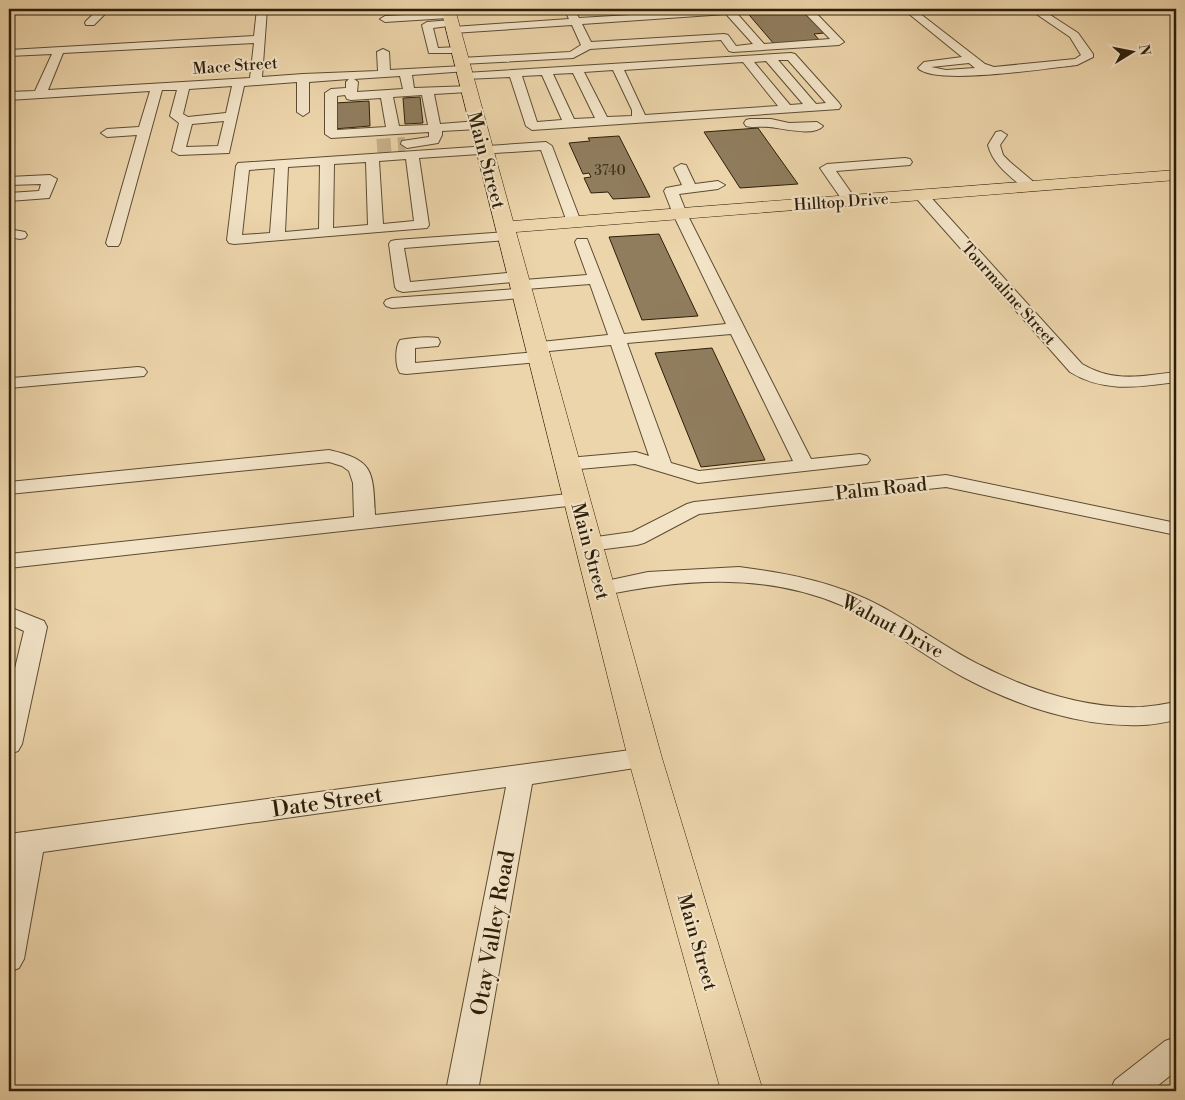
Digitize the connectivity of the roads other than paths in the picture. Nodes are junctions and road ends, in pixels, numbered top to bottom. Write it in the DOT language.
graph roads {
  1 [pos="105,9"];
  2 [pos="262,9"];
  3 [pos="569,9"];
  4 [pos="806,9"];
  5 [pos="908,9"];
  6 [pos="1034,9"];
  7 [pos="728,10"];
  8 [pos="385,19"];
  9 [pos="575,22"];
  10 [pos="90,23"];
  11 [pos="260,39"];
  12 [pos="457,46"];
  13 [pos="587,46"];
  14 [pos="761,47"];
  15 [pos="59,50"];
  16 [pos="9,52"];
  17 [pos="383,52"];
  18 [pos="770,58"];
  19 [pos="746,59"];
  20 [pos="970,60"];
  21 [pos="617,67"];
  22 [pos="577,69"];
  23 [pos="994,70"];
  24 [pos="405,71"];
  25 [pos="546,71"];
  26 [pos="384,72"];
  27 [pos="515,73"];
  28 [pos="352,74"];
  29 [pos="303,77"];
  30 [pos="256,80"];
  31 [pos="156,87"];
  32 [pos="238,87"];
  33 [pos="183,90"];
  34 [pos="426,90"];
  35 [pos="351,92"];
  36 [pos="409,92"];
  37 [pos="55,93"];
  38 [pos="40,94"];
  39 [pos="386,94"];
  40 [pos="9,96"];
  41 [pos="812,107"];
  42 [pos="9,108"];
  43 [pos="787,109"];
  44 [pos="303,112"];
  45 [pos="232,116"];
  46 [pos="639,119"];
  47 [pos="186,120"];
  48 [pos="604,122"];
  49 [pos="570,124"];
  50 [pos="817,126"];
  51 [pos="435,128"];
  52 [pos="393,130"];
  53 [pos="144,131"];
  54 [pos="106,133"];
  55 [pos="331,134"];
  56 [pos="1001,135"];
  57 [pos="481,138"];
  58 [pos="408,150"];
  59 [pos="374,152"];
  60 [pos="326,160"];
  61 [pos="905,162"];
  62 [pos="282,163"];
  63 [pos="681,168"];
  64 [pos="1176,175"];
  65 [pos="9,182"];
  66 [pos="718,185"];
  67 [pos="1030,187"];
  68 [pos="691,189"];
  69 [pos="921,195"];
  70 [pos="9,197"];
  71 [pos="850,201"];
  72 [pos="680,214"];
  73 [pos="574,222"];
  74 [pos="376,229"];
  75 [pos="506,232"];
  76 [pos="326,233"];
  77 [pos="276,237"];
  78 [pos="582,242"];
  79 [pos="113,243"];
  80 [pos="596,279"];
  81 [pos="520,285"];
  82 [pos="392,303"];
  83 [pos="736,328"];
  84 [pos="618,340"];
  85 [pos="432,342"];
  86 [pos="538,352"];
  87 [pos="138,372"];
  88 [pos="1176,377"];
  89 [pos="13,382"];
  90 [pos="860,460"];
  91 [pos="568,464"];
  92 [pos="805,466"];
  93 [pos="663,467"];
  94 [pos="9,488"];
  95 [pos="577,499"];
  96 [pos="365,522"];
  97 [pos="1176,529"];
  98 [pos="589,544"];
  99 [pos="9,561"];
  100 [pos="600,588"];
  101 [pos="9,615"];
  102 [pos="1176,711"];
  103 [pos="9,744"];
  104 [pos="645,758"];
  105 [pos="521,774"];
  106 [pos="20,843"];
  107 [pos="9,959"];
  108 [pos="1175,1055"];
  109 [pos="462,1091"];
  110 [pos="742,1091"];
  111 [pos="1126,1091"];
  1 -- 10 [label="street"];
  2 -- 11 [label="street"];
  3 -- 9 [label="street"];
  4 -- 14 [label="street"];
  5 -- 20 [label="street"];
  6 -- 23 [label="street"];
  7 -- 9 [label="street"];
  7 -- 14 [label="street"];
  8 -- 12 [label="street"];
  9 -- 12 [label="street"];
  9 -- 13 [label="street"];
  11 -- 15 [label="street"];
  11 -- 30 [label="street"];
  12 -- 12 [label="street"];
  12 -- 13 [label="street"];
  12 -- 24 [label="street, Mace Street"];
  12 -- 27 [label="street"];
  12 -- 34 [label="street"];
  12 -- 57 [label="main road, Main Street"];
  13 -- 14 [label="street"];
  15 -- 16 [label="street"];
  15 -- 38 [label="street"];
  17 -- 26 [label="street"];
  18 -- 19 [label="street"];
  18 -- 41 [label="street"];
  18 -- 41 [label="street"];
  19 -- 21 [label="street"];
  19 -- 43 [label="street"];
  20 -- 23 [label="street"];
  20 -- 23 [label="street"];
  21 -- 22 [label="street"];
  21 -- 46 [label="street"];
  22 -- 25 [label="street"];
  22 -- 48 [label="street"];
  24 -- 26 [label="street, Mace Street"];
  24 -- 36 [label="street"];
  25 -- 27 [label="street"];
  25 -- 49 [label="street"];
  26 -- 28 [label="street, Mace Street"];
  27 -- 49 [label="street"];
  28 -- 29 [label="street, Mace Street"];
  28 -- 35 [label="street"];
  29 -- 30 [label="street, Mace Street"];
  29 -- 44 [label="street"];
  30 -- 32 [label="street, Mace Street"];
  31 -- 33 [label="street, Mace Street"];
  31 -- 37 [label="street, Mace Street"];
  31 -- 53 [label="street"];
  32 -- 33 [label="street, Mace Street"];
  32 -- 45 [label="street"];
  33 -- 47 [label="street"];
  34 -- 36 [label="street"];
  34 -- 51 [label="street"];
  35 -- 39 [label="street"];
  35 -- 55 [label="street"];
  36 -- 39 [label="street"];
  37 -- 38 [label="street, Mace Street"];
  37 -- 42 [label="street"];
  38 -- 40 [label="street, Mace Street"];
  39 -- 52 [label="street"];
  41 -- 43 [label="street"];
  43 -- 46 [label="street"];
  45 -- 47 [label="street"];
  45 -- 47 [label="street"];
  46 -- 48 [label="street"];
  48 -- 49 [label="street"];
  50 -- 57 [label="street"];
  51 -- 52 [label="street"];
  51 -- 57 [label="street"];
  51 -- 58 [label="street"];
  52 -- 55 [label="street"];
  53 -- 54 [label="street"];
  53 -- 79 [label="street"];
  55 -- 59 [label="street"];
  56 -- 67 [label="street"];
  57 -- 58 [label="street"];
  57 -- 73 [label="street"];
  57 -- 75 [label="main road, Main Street"];
  58 -- 59 [label="street"];
  58 -- 74 [label="street"];
  59 -- 60 [label="street"];
  59 -- 74 [label="street"];
  60 -- 62 [label="street"];
  60 -- 76 [label="street"];
  61 -- 71 [label="street"];
  62 -- 77 [label="street"];
  62 -- 77 [label="street"];
  63 -- 68 [label="street"];
  64 -- 67 [label="main road, Hilltop Drive"];
  65 -- 70 [label="street"];
  66 -- 68 [label="street"];
  67 -- 69 [label="main road, Hilltop Drive"];
  68 -- 72 [label="street"];
  69 -- 71 [label="main road, Hilltop Drive"];
  69 -- 88 [label="street, Tourmaline Street"];
  71 -- 72 [label="main road, Hilltop Drive"];
  72 -- 73 [label="main road, Hilltop Drive"];
  72 -- 83 [label="street"];
  73 -- 75 [label="main road, Hilltop Drive"];
  74 -- 76 [label="street"];
  75 -- 81 [label="main road, Main Street"];
  75 -- 81 [label="street"];
  76 -- 77 [label="street"];
  78 -- 80 [label="street"];
  80 -- 81 [label="street"];
  80 -- 84 [label="street"];
  81 -- 82 [label="street"];
  81 -- 86 [label="main road, Main Street"];
  83 -- 84 [label="street"];
  83 -- 92 [label="street"];
  84 -- 86 [label="street"];
  84 -- 93 [label="street"];
  85 -- 86 [label="street"];
  86 -- 91 [label="main road, Main Street"];
  87 -- 89 [label="street"];
  90 -- 92 [label="street"];
  91 -- 93 [label="street"];
  91 -- 95 [label="main road, Main Street"];
  92 -- 93 [label="street"];
  94 -- 96 [label="street"];
  95 -- 96 [label="street"];
  95 -- 98 [label="main road, Main Street"];
  96 -- 99 [label="street"];
  97 -- 98 [label="street, Palm Road"];
  98 -- 100 [label="main road, Main Street"];
  100 -- 102 [label="street, Walnut Drive"];
  100 -- 104 [label="main road, Main Street"];
  101 -- 103 [label="street"];
  104 -- 105 [label="street, Date Street"];
  104 -- 110 [label="main road, Main Street"];
  105 -- 106 [label="street, Date Street"];
  105 -- 109 [label="street, Otay Valley Road"];
  106 -- 107 [label="street"];
  108 -- 111 [label="street"];
}
